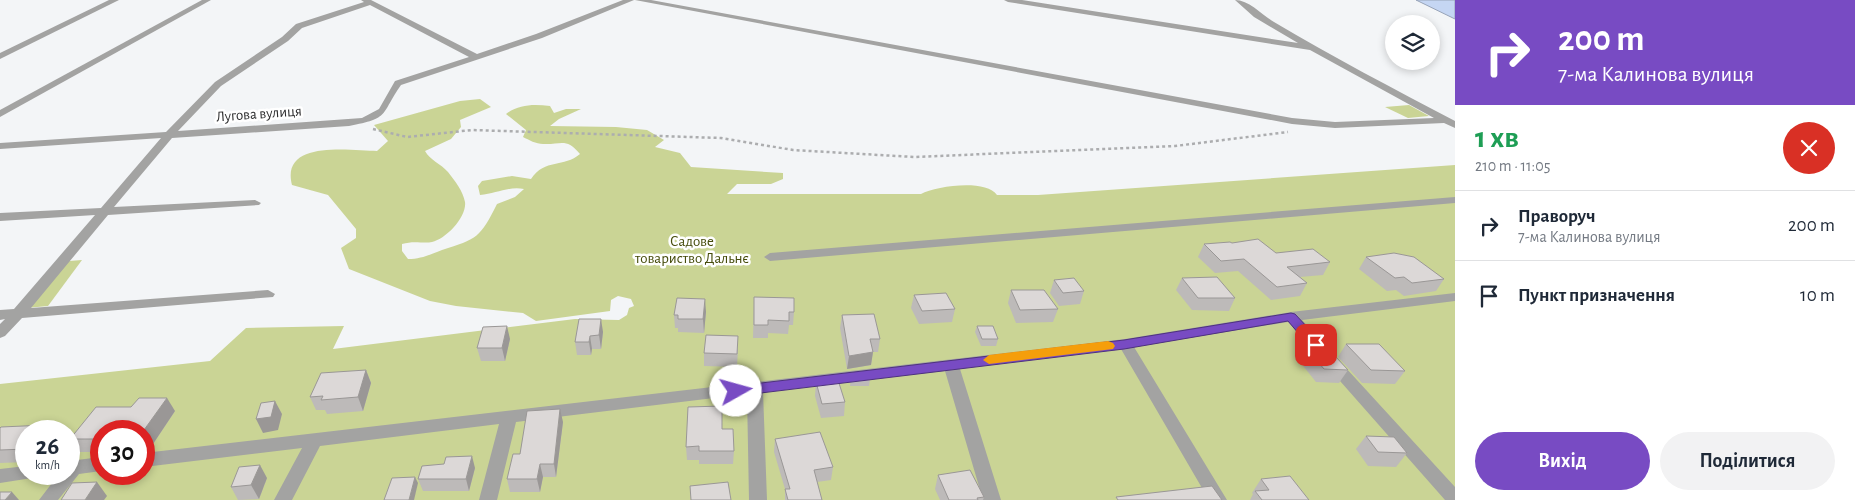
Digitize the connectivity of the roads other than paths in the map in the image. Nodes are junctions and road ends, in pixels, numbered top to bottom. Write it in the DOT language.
graph roads {
  1 [pos="116,0"];
  2 [pos="207,0"];
  3 [pos="630,0"];
  4 [pos="639,0"];
  5 [pos="1008,0"];
  6 [pos="1072,0"];
  7 [pos="1239,0"];
  8 [pos="368,1"];
  9 [pos="1070,9"];
  10 [pos="1312,48"];
  11 [pos="0,56"];
  12 [pos="474,56"];
  13 [pos="0,114"];
  14 [pos="1444,120"];
  15 [pos="1455,125"];
  16 [pos="170,134"];
  17 [pos="0,146"];
  18 [pos="1455,200"];
  19 [pos="255,203"];
  20 [pos="107,210"];
  21 [pos="0,218"];
  22 [pos="770,257"];
  23 [pos="268,294"];
  24 [pos="1455,297"];
  25 [pos="18,314"];
  26 [pos="0,315"];
  27 [pos="1291,317"];
  28 [pos="0,333"];
  29 [pos="1124,344"];
  30 [pos="950,364"];
  31 [pos="755,389"];
  32 [pos="509,417"];
  33 [pos="314,441"];
  34 [pos="155,459"];
  35 [pos="15,474"];
  36 [pos="0,476"];
  37 [pos="59,485"];
  38 [pos="1455,499"];
  39 [pos="48,500"];
  40 [pos="283,500"];
  41 [pos="488,500"];
  42 [pos="758,500"];
  43 [pos="992,500"];
  44 [pos="1218,500"];
  1 -- 11 [label="street"];
  2 -- 13 [label="street"];
  3 -- 12 [label="street, Лугова вулиця"];
  4 -- 14 [label="street"];
  5 -- 9 [label="street"];
  6 -- 9 [label="street"];
  7 -- 10 [label="street"];
  8 -- 12 [label="street"];
  8 -- 16 [label="street"];
  9 -- 10 [label="street"];
  10 -- 14 [label="street"];
  12 -- 16 [label="street, Лугова вулиця"];
  14 -- 15 [label="street"];
  16 -- 17 [label="street, Лугова вулиця"];
  16 -- 20 [label="street"];
  18 -- 22 [label="street"];
  19 -- 20 [label="street"];
  20 -- 21 [label="street"];
  20 -- 25 [label="street"];
  23 -- 25 [label="street"];
  24 -- 27 [label="street"];
  25 -- 26 [label="street"];
  25 -- 28 [label="street"];
  27 -- 29 [label="street"];
  27 -- 38 [label="street"];
  29 -- 30 [label="street"];
  29 -- 44 [label="street"];
  30 -- 31 [label="street"];
  30 -- 43 [label="street"];
  31 -- 32 [label="street"];
  31 -- 42 [label="street"];
  32 -- 33 [label="street"];
  32 -- 41 [label="street"];
  33 -- 34 [label="street"];
  33 -- 40 [label="street"];
  35 -- 36 [label="street"];
  37 -- 39 [label="street"];
}
